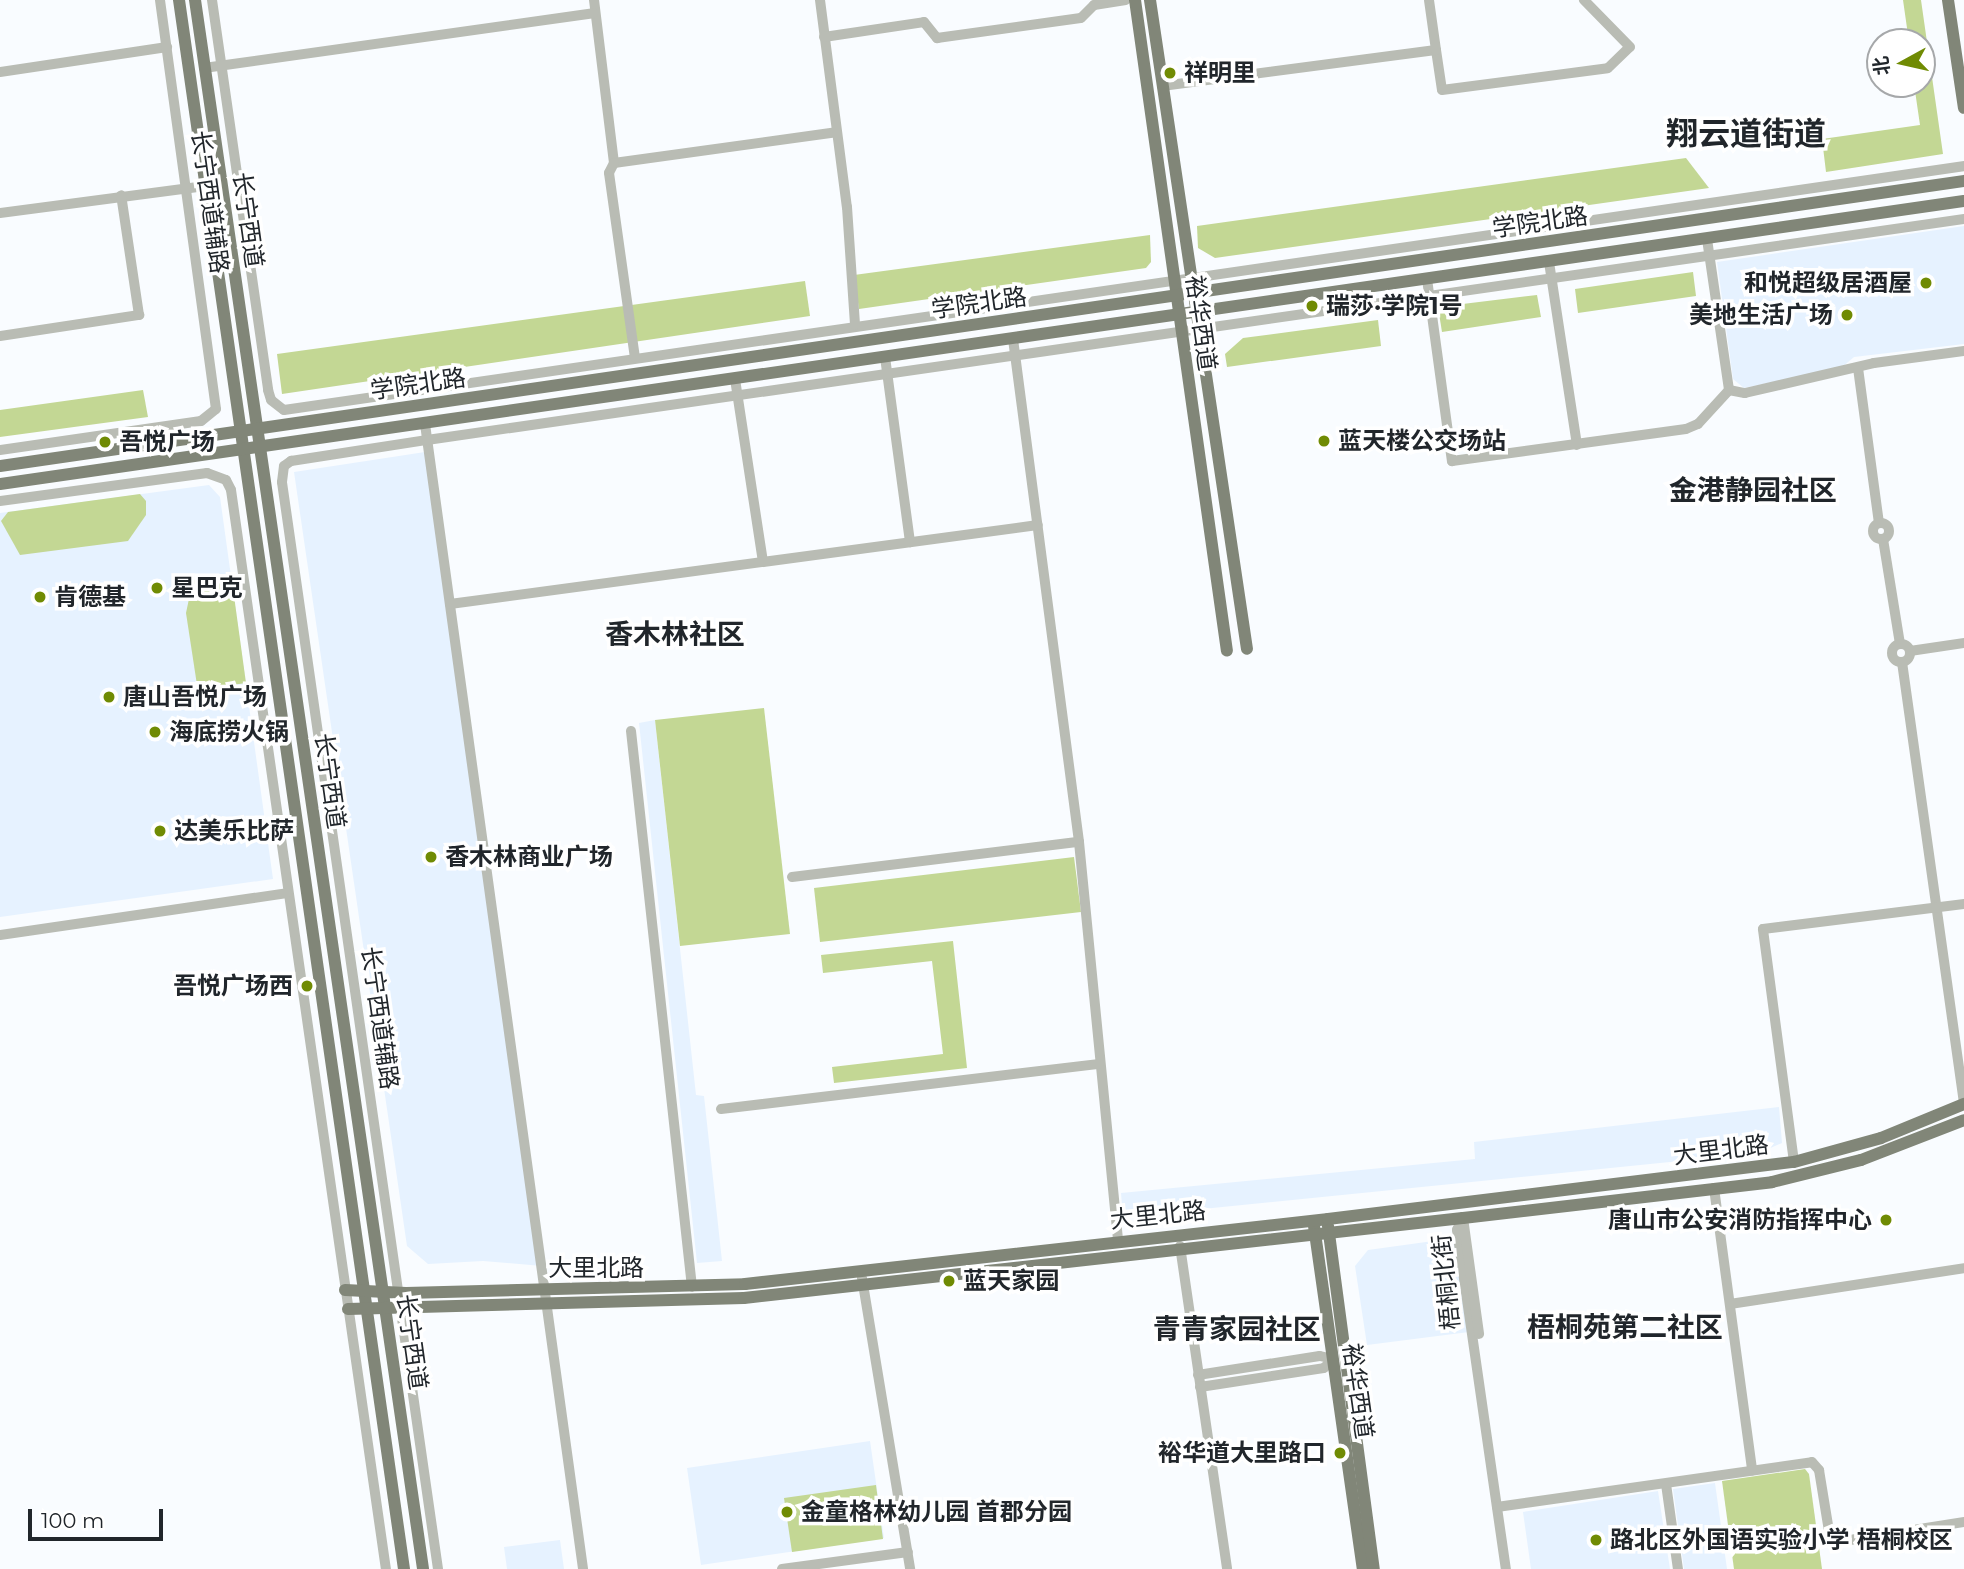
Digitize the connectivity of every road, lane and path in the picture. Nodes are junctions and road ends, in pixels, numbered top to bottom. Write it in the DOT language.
graph roads {
  1 [pos="160,0"];
  2 [pos="179,0"];
  3 [pos="195,0"];
  4 [pos="212,0"];
  5 [pos="594,0"];
  6 [pos="820,0"];
  7 [pos="1126,0"];
  8 [pos="1135,0"];
  9 [pos="1150,0"];
  10 [pos="1429,0"];
  11 [pos="1584,0"];
  12 [pos="1948,0"];
  13 [pos="593,13"];
  14 [pos="824,37"];
  15 [pos="167,47"];
  16 [pos="1436,50"];
  17 [pos="223,66"];
  18 [pos="204,68"];
  19 [pos="0,72"];
  20 [pos="1162,86"];
  21 [pos="1964,108"];
  22 [pos="836,132"];
  23 [pos="614,163"];
  24 [pos="1964,166"];
  25 [pos="1964,181"];
  26 [pos="205,186"];
  27 [pos="186,189"];
  28 [pos="121,195"];
  29 [pos="1964,201"];
  30 [pos="0,213"];
  31 [pos="1964,219"];
  32 [pos="1543,224"];
  33 [pos="1707,239"];
  34 [pos="1547,242"];
  35 [pos="1709,256"];
  36 [pos="1549,262"];
  37 [pos="1191,276"];
  38 [pos="1555,278"];
  39 [pos="1427,279"];
  40 [pos="1173,280"];
  41 [pos="1193,293"];
  42 [pos="1175,296"];
  43 [pos="1430,298"];
  44 [pos="1196,312"];
  45 [pos="1178,315"];
  46 [pos="855,325"];
  47 [pos="1199,331"];
  48 [pos="1180,333"];
  49 [pos="0,336"];
  50 [pos="1013,339"];
  51 [pos="730,343"];
  52 [pos="1964,351"];
  53 [pos="635,357"];
  54 [pos="885,357"];
  55 [pos="1016,357"];
  56 [pos="733,359"];
  57 [pos="1857,368"];
  58 [pos="887,374"];
  59 [pos="736,379"];
  60 [pos="1729,390"];
  61 [pos="738,395"];
  62 [pos="425,424"];
  63 [pos="257,428"];
  64 [pos="239,431"];
  65 [pos="0,438"];
  66 [pos="427,440"];
  67 [pos="1577,444"];
  68 [pos="260,448"];
  69 [pos="1,450"];
  70 [pos="242,450"];
  71 [pos="0,466"];
  72 [pos="0,484"];
  73 [pos="0,501"];
  74 [pos="1038,525"];
  75 [pos="910,542"];
  76 [pos="763,562"];
  77 [pos="450,604"];
  78 [pos="1964,643"];
  79 [pos="1905,648"];
  80 [pos="1247,649"];
  81 [pos="1227,651"];
  82 [pos="631,731"];
  83 [pos="1079,842"];
  84 [pos="792,877"];
  85 [pos="287,893"];
  86 [pos="1964,904"];
  87 [pos="1936,907"];
  88 [pos="0,935"];
  89 [pos="1099,1064"];
  90 [pos="1964,1104"];
  91 [pos="721,1109"];
  92 [pos="1964,1120"];
  93 [pos="1794,1162"];
  94 [pos="1714,1188"];
  95 [pos="1463,1218"];
  96 [pos="1314,1226"];
  97 [pos="1328,1226"];
  98 [pos="1118,1240"];
  99 [pos="1180,1246"];
  100 [pos="1964,1268"];
  101 [pos="862,1277"];
  102 [pos="692,1287"];
  103 [pos="544,1289"];
  104 [pos="345,1290"];
  105 [pos="364,1291"];
  106 [pos="384,1291"];
  107 [pos="398,1291"];
  108 [pos="546,1303"];
  109 [pos="1730,1304"];
  110 [pos="386,1306"];
  111 [pos="401,1307"];
  112 [pos="367,1308"];
  113 [pos="348,1309"];
  114 [pos="1333,1359"];
  115 [pos="1198,1375"];
  116 [pos="1200,1387"];
  117 [pos="1752,1470"];
  118 [pos="1666,1484"];
  119 [pos="1501,1507"];
  120 [pos="1964,1522"];
  121 [pos="908,1552"];
  122 [pos="386,1569"];
  123 [pos="404,1569"];
  124 [pos="423,1569"];
  125 [pos="438,1569"];
  126 [pos="583,1569"];
  127 [pos="782,1569"];
  128 [pos="910,1569"];
  129 [pos="1227,1569"];
  130 [pos="1363,1569"];
  131 [pos="1374,1569"];
  132 [pos="1506,1569"];
  133 [pos="1513,1569"];
  134 [pos="1678,1569"];
  1 -- 15 [label="street, 长宁西道辅路"];
  2 -- 26 [label="main road, 长宁西道"];
  3 -- 18 [label="main road, 长宁西道"];
  4 -- 17 [label="street, 长宁西道辅路"];
  5 -- 13 [label="street"];
  6 -- 14 [label="street"];
  7 -- 14 [label="street"];
  8 -- 40 [label="main road, 裕华西道"];
  9 -- 20 [label="main road, 裕华西道"];
  10 -- 16 [label="street"];
  11 -- 16 [label="street"];
  12 -- 21 [label="main road"];
  13 -- 17 [label="street"];
  13 -- 23 [label="street"];
  14 -- 22 [label="street"];
  15 -- 19 [label="street"];
  15 -- 27 [label="street, 长宁西道辅路"];
  16 -- 20 [label="street"];
  17 -- 18 [label="street"];
  17 -- 53 [label="street, 长宁西道辅路"];
  18 -- 63 [label="main road, 长宁西道"];
  20 -- 37 [label="main road, 裕华西道"];
  22 -- 23 [label="street"];
  22 -- 46 [label="street"];
  23 -- 53 [label="street"];
  24 -- 32 [label="street"];
  25 -- 34 [label="main road, 学院北路"];
  26 -- 27 [label="street"];
  26 -- 64 [label="main road, 长宁西道"];
  27 -- 28 [label="street"];
  27 -- 69 [label="street, 长宁西道辅路"];
  28 -- 30 [label="street"];
  28 -- 49 [label="street"];
  29 -- 33 [label="main road, 学院北路"];
  31 -- 35 [label="street"];
  32 -- 34 [label="street"];
  32 -- 37 [label="street"];
  33 -- 35 [label="street"];
  33 -- 36 [label="main road, 学院北路"];
  34 -- 36 [label="main road"];
  34 -- 41 [label="main road, 学院北路"];
  35 -- 38 [label="street"];
  35 -- 60 [label="street"];
  36 -- 38 [label="street"];
  36 -- 39 [label="main road, 学院北路"];
  37 -- 40 [label="street"];
  37 -- 41 [label="main road, 裕华西道"];
  38 -- 43 [label="street"];
  38 -- 67 [label="street"];
  39 -- 43 [label="street"];
  39 -- 44 [label="main road, 学院北路"];
  40 -- 42 [label="main road, 裕华西道"];
  40 -- 46 [label="street"];
  41 -- 42 [label="main road, 学院北路"];
  41 -- 44 [label="main road, 裕华西道"];
  42 -- 45 [label="main road, 裕华西道"];
  42 -- 56 [label="main road, 学院北路"];
  43 -- 47 [label="street"];
  43 -- 67 [label="street"];
  44 -- 45 [label="main road, 学院北路"];
  44 -- 47 [label="main road, 裕华西道"];
  45 -- 48 [label="main road, 裕华西道"];
  45 -- 50 [label="main road, 学院北路"];
  46 -- 51 [label="street"];
  47 -- 48 [label="street"];
  47 -- 80 [label="main road, 裕华西道"];
  48 -- 55 [label="street"];
  48 -- 81 [label="main road, 裕华西道"];
  50 -- 54 [label="main road, 学院北路"];
  50 -- 55 [label="street"];
  51 -- 53 [label="street"];
  51 -- 56 [label="street"];
  52 -- 57 [label="street"];
  54 -- 58 [label="street"];
  54 -- 59 [label="main road, 学院北路"];
  55 -- 58 [label="street"];
  55 -- 74 [label="street"];
  56 -- 59 [label="main road"];
  56 -- 63 [label="main road, 学院北路"];
  57 -- 60 [label="street"];
  57 -- 79 [label="street"];
  58 -- 61 [label="street"];
  58 -- 75 [label="street"];
  59 -- 61 [label="street"];
  59 -- 62 [label="main road, 学院北路"];
  60 -- 67 [label="street"];
  61 -- 66 [label="street"];
  61 -- 76 [label="street"];
  62 -- 66 [label="street"];
  62 -- 68 [label="main road, 学院北路"];
  63 -- 64 [label="main road, 学院北路"];
  63 -- 68 [label="main road, 长宁西道"];
  64 -- 70 [label="main road, 长宁西道"];
  64 -- 71 [label="main road, 学院北路"];
  65 -- 69 [label="street"];
  66 -- 77 [label="street"];
  66 -- 107 [label="street, 长宁西道辅路"];
  68 -- 70 [label="main road, 学院北路"];
  68 -- 106 [label="main road, 长宁西道"];
  70 -- 72 [label="main road, 学院北路"];
  70 -- 105 [label="main road, 长宁西道"];
  73 -- 85 [label="street"];
  74 -- 75 [label="street"];
  74 -- 83 [label="street"];
  75 -- 76 [label="street"];
  76 -- 77 [label="street"];
  77 -- 103 [label="street"];
  78 -- 79 [label="street"];
  79 -- 87 [label="street"];
  82 -- 102 [label="street"];
  83 -- 84 [label="street"];
  83 -- 89 [label="street"];
  85 -- 88 [label="street"];
  85 -- 104 [label="street"];
  86 -- 87 [label="street"];
  87 -- 90 [label="street"];
  87 -- 93 [label="street"];
  89 -- 91 [label="street"];
  89 -- 98 [label="street"];
  90 -- 93 [label="main road, 大里北路"];
  92 -- 94 [label="main road, 大里北路"];
  93 -- 97 [label="main road, 大里北路"];
  94 -- 95 [label="main road, 大里北路"];
  94 -- 109 [label="street"];
  95 -- 97 [label="main road, 大里北路"];
  95 -- 119 [label="street, 梧桐北街"];
  96 -- 97 [label="main road, 大里北路"];
  96 -- 98 [label="main road, 大里北路"];
  96 -- 99 [label="main road, 大里北路"];
  96 -- 114 [label="main road, 裕华西道"];
  97 -- 131 [label="main road, 裕华西道"];
  98 -- 101 [label="main road, 大里北路"];
  99 -- 101 [label="main road, 大里北路"];
  99 -- 115 [label="street"];
  100 -- 109 [label="street"];
  101 -- 102 [label="main road, 大里北路"];
  101 -- 108 [label="main road, 大里北路"];
  101 -- 121 [label="street"];
  102 -- 103 [label="main road, 大里北路"];
  103 -- 107 [label="main road, 大里北路"];
  103 -- 108 [label="street"];
  104 -- 105 [label="main road, 大里北路"];
  104 -- 113 [label="street"];
  105 -- 106 [label="main road, 大里北路"];
  105 -- 112 [label="main road, 长宁西道"];
  106 -- 107 [label="main road, 大里北路"];
  106 -- 110 [label="main road, 长宁西道"];
  107 -- 111 [label="street, 长宁西道辅路"];
  108 -- 111 [label="main road, 大里北路"];
  108 -- 126 [label="street"];
  109 -- 117 [label="street"];
  110 -- 111 [label="main road, 大里北路"];
  110 -- 112 [label="main road, 大里北路"];
  110 -- 124 [label="main road, 长宁西道"];
  111 -- 125 [label="street, 长宁西道辅路"];
  112 -- 113 [label="main road, 大里北路"];
  112 -- 123 [label="main road, 长宁西道"];
  113 -- 122 [label="street"];
  114 -- 115 [label="street"];
  114 -- 116 [label="street"];
  114 -- 130 [label="main road, 裕华西道"];
  115 -- 116 [label="street"];
  116 -- 129 [label="street"];
  117 -- 118 [label="street"];
  117 -- 120 [label="street"];
  118 -- 119 [label="street"];
  118 -- 134 [label="street"];
  119 -- 132 [label="street, 梧桐北街"];
  119 -- 133 [label="street, 梧桐北街"];
  121 -- 127 [label="street"];
  121 -- 128 [label="street"];
}
